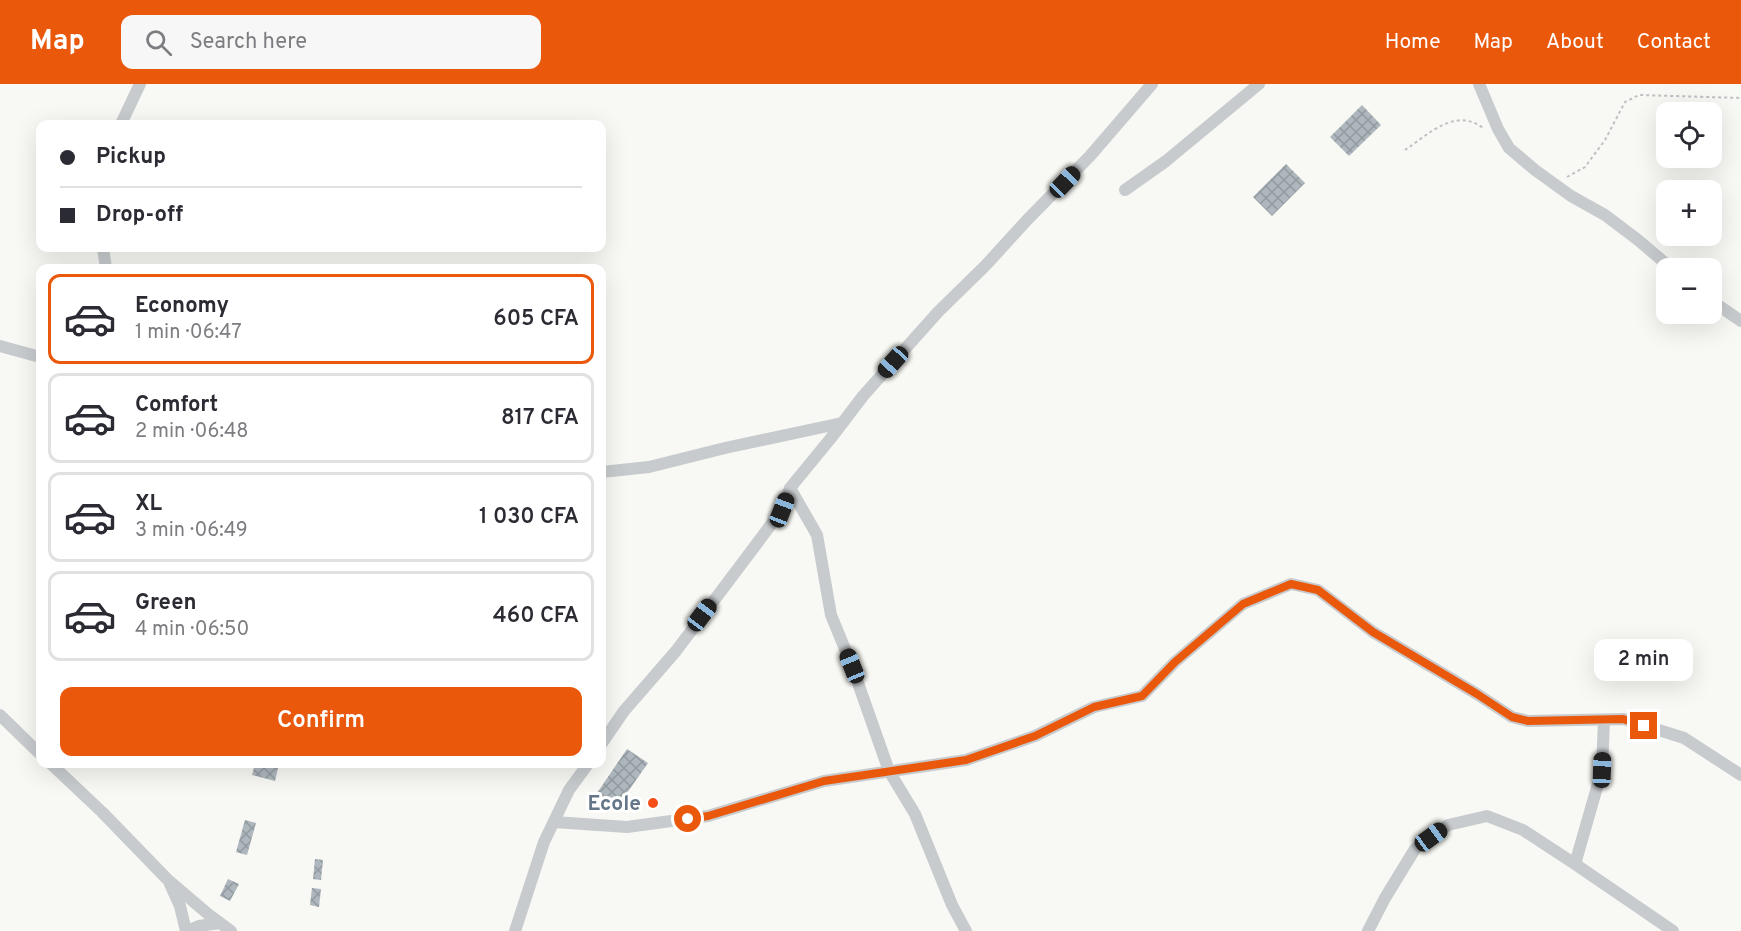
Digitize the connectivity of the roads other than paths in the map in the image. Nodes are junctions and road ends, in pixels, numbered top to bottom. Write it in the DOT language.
graph roads {
  1 [pos="140,84"];
  2 [pos="1152,84"];
  3 [pos="1259,84"];
  4 [pos="1479,84"];
  5 [pos="123,120"];
  6 [pos="1125,190"];
  7 [pos="1659,258"];
  8 [pos="1722,308"];
  9 [pos="1741,321"];
  10 [pos="0,346"];
  11 [pos="36,356"];
  12 [pos="842,423"];
  13 [pos="606,472"];
  14 [pos="790,488"];
  15 [pos="0,716"];
  16 [pos="1604,720"];
  17 [pos="606,737"];
  18 [pos="36,750"];
  19 [pos="55,768"];
  20 [pos="585,768"];
  21 [pos="889,771"];
  22 [pos="1741,775"];
  23 [pos="554,822"];
  24 [pos="1575,864"];
  25 [pos="167,879"];
  26 [pos="220,923"];
  27 [pos="188,931"];
  28 [pos="231,931"];
  29 [pos="515,931"];
  30 [pos="966,931"];
  31 [pos="1368,931"];
  32 [pos="1673,931"];
  1 -- 5 [label="street"];
  2 -- 12 [label="street"];
  3 -- 6 [label="street"];
  4 -- 7 [label="street"];
  8 -- 9 [label="street"];
  10 -- 11 [label="street"];
  12 -- 13 [label="street"];
  12 -- 14 [label="street"];
  14 -- 17 [label="street"];
  14 -- 21 [label="street"];
  15 -- 18 [label="street"];
  16 -- 21 [label="street"];
  16 -- 22 [label="street"];
  16 -- 24 [label="street"];
  19 -- 25 [label="street"];
  20 -- 23 [label="street"];
  21 -- 23 [label="street"];
  21 -- 30 [label="street"];
  23 -- 29 [label="street"];
  24 -- 31 [label="street"];
  24 -- 32 [label="street"];
  25 -- 26 [label="street"];
  25 -- 27 [label="street"];
  26 -- 27 [label="street"];
  26 -- 28 [label="street"];
}
